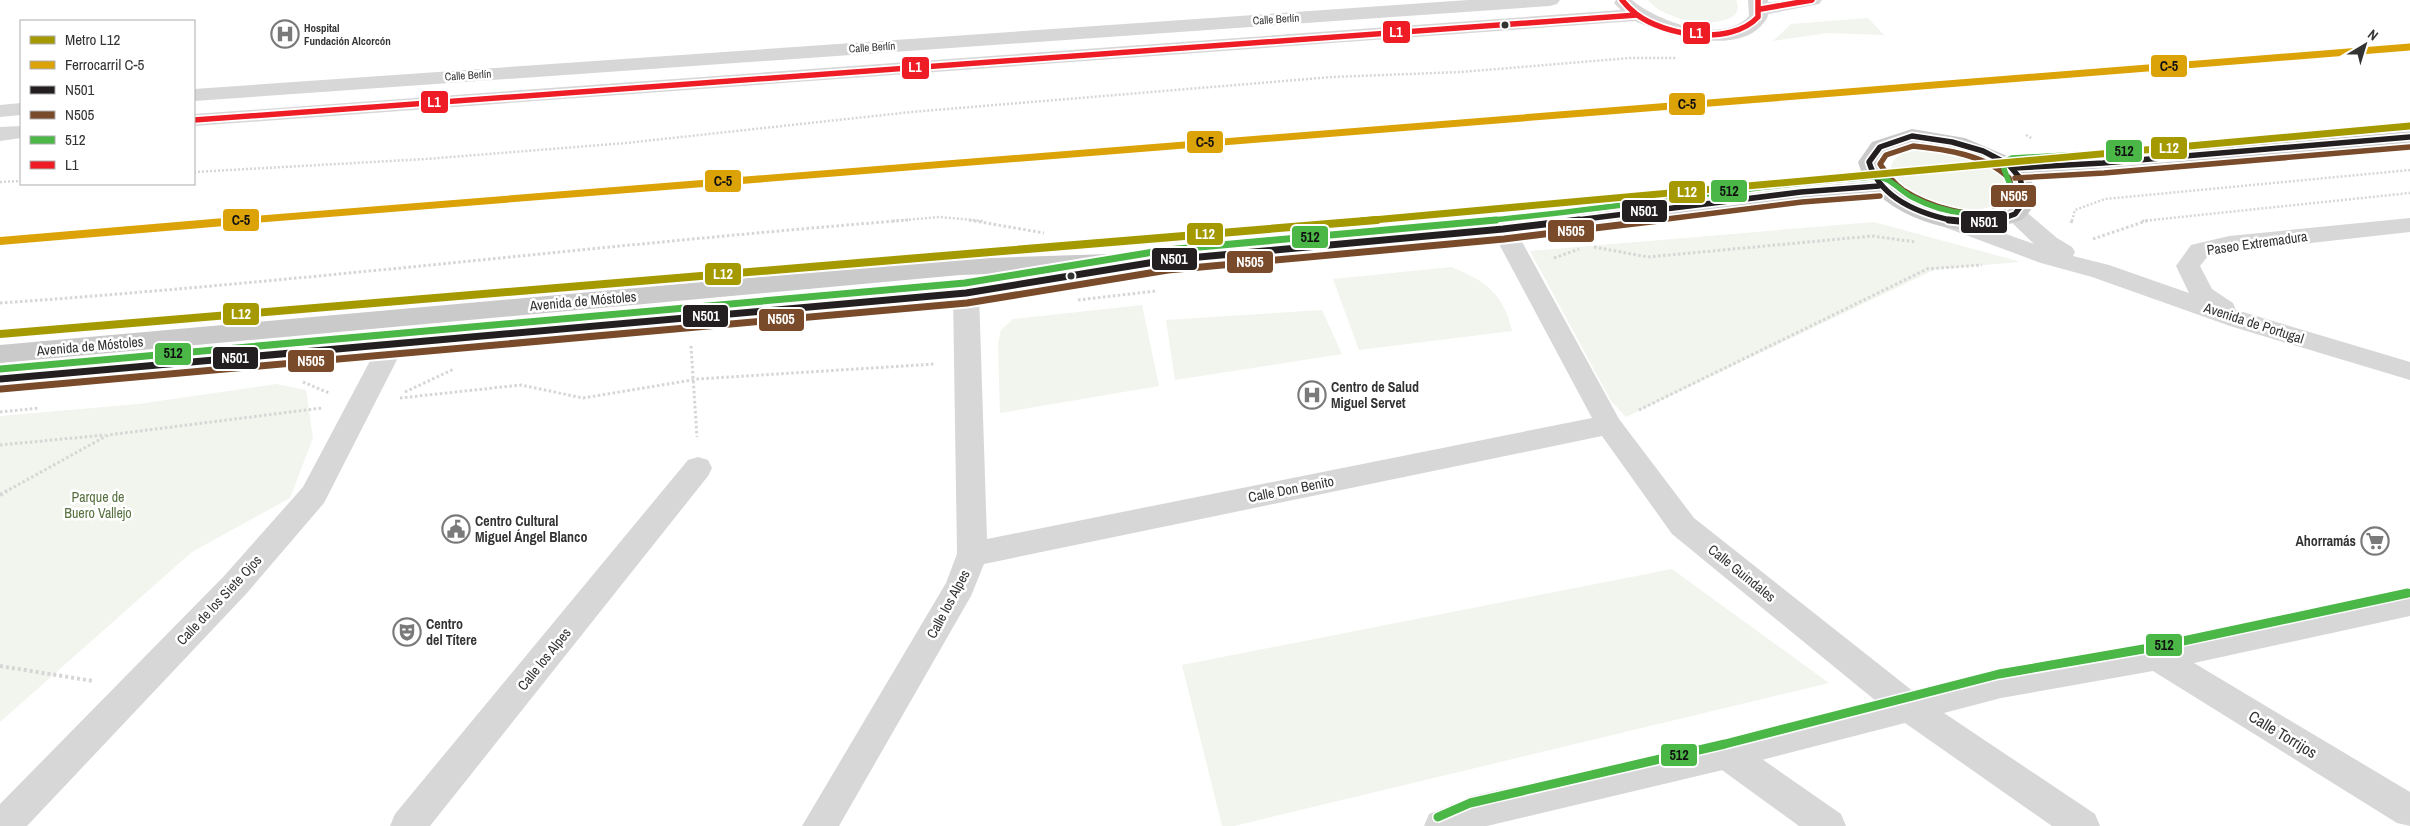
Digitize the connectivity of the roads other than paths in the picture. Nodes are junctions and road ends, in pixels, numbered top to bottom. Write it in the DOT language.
graph roads {
  1 [pos="1550,0"];
  2 [pos="1622,0"];
  3 [pos="1812,0"];
  4 [pos="1760,4"];
  5 [pos="1636,15"];
  6 [pos="195,95"];
  7 [pos="20,109"];
  8 [pos="0,111"];
  9 [pos="195,120"];
  10 [pos="20,132"];
  11 [pos="0,134"];
  12 [pos="2410,137"];
  13 [pos="2014,168"];
  14 [pos="1879,186"];
  15 [pos="2015,214"];
  16 [pos="1944,219"];
  17 [pos="2410,225"];
  18 [pos="1502,229"];
  19 [pos="1167,260"];
  20 [pos="2100,272"];
  21 [pos="966,293"];
  22 [pos="2239,320"];
  23 [pos="392,344"];
  24 [pos="0,354"];
  25 [pos="2410,371"];
  26 [pos="0,379"];
  27 [pos="1609,425"];
  28 [pos="698,468"];
  29 [pos="972,554"];
  30 [pos="2410,603"];
  31 [pos="2157,657"];
  32 [pos="1908,707"];
  33 [pos="1726,754"];
  34 [pos="2410,811"];
  35 [pos="1467,822"];
  36 [pos="3,826"];
  37 [pos="408,826"];
  38 [pos="820,826"];
  39 [pos="1828,826"];
  40 [pos="2082,826"];
  1 -- 6 [label="street, Calle Berlín"];
  2 -- 5 [label="street"];
  3 -- 4 [label="street"];
  4 -- 5 [label="street"];
  5 -- 9 [label="street, Calle Berlín"];
  7 -- 8 [label="street"];
  10 -- 11 [label="street"];
  12 -- 13 [label="main road"];
  13 -- 14 [label="main road"];
  13 -- 15 [label="main road"];
  14 -- 16 [label="main road"];
  14 -- 18 [label="main road, Avenida de Móstoles"];
  15 -- 16 [label="main road"];
  15 -- 20 [label="street, Avenida de Portugal"];
  16 -- 20 [label="street, Avenida de Portugal"];
  17 -- 22 [label="street, Paseo Extremadura"];
  18 -- 19 [label="main road, Avenida de Móstoles"];
  18 -- 27 [label="street, Calle Guindales"];
  19 -- 21 [label="main road, Avenida de Móstoles"];
  19 -- 24 [label="main road, Avenida de Móstoles"];
  20 -- 22 [label="street, Avenida de Portugal"];
  21 -- 23 [label="main road, Avenida de Móstoles"];
  21 -- 29 [label="street, Calle los Alpes"];
  22 -- 25 [label="street, Avenida de Portugal"];
  23 -- 26 [label="main road, Avenida de Móstoles"];
  23 -- 36 [label="street, Calle de los Siete Ojos"];
  27 -- 29 [label="street, Calle Don Benito"];
  27 -- 32 [label="street, Calle Guindales"];
  28 -- 37 [label="street, Calle los Alpes"];
  29 -- 38 [label="street, Calle los Alpes"];
  30 -- 31 [label="street"];
  31 -- 32 [label="street"];
  31 -- 34 [label="street, Calle Torrijos"];
  32 -- 33 [label="street"];
  32 -- 40 [label="street, Calle Guindales"];
  33 -- 35 [label="street"];
  33 -- 39 [label="street"];
}
